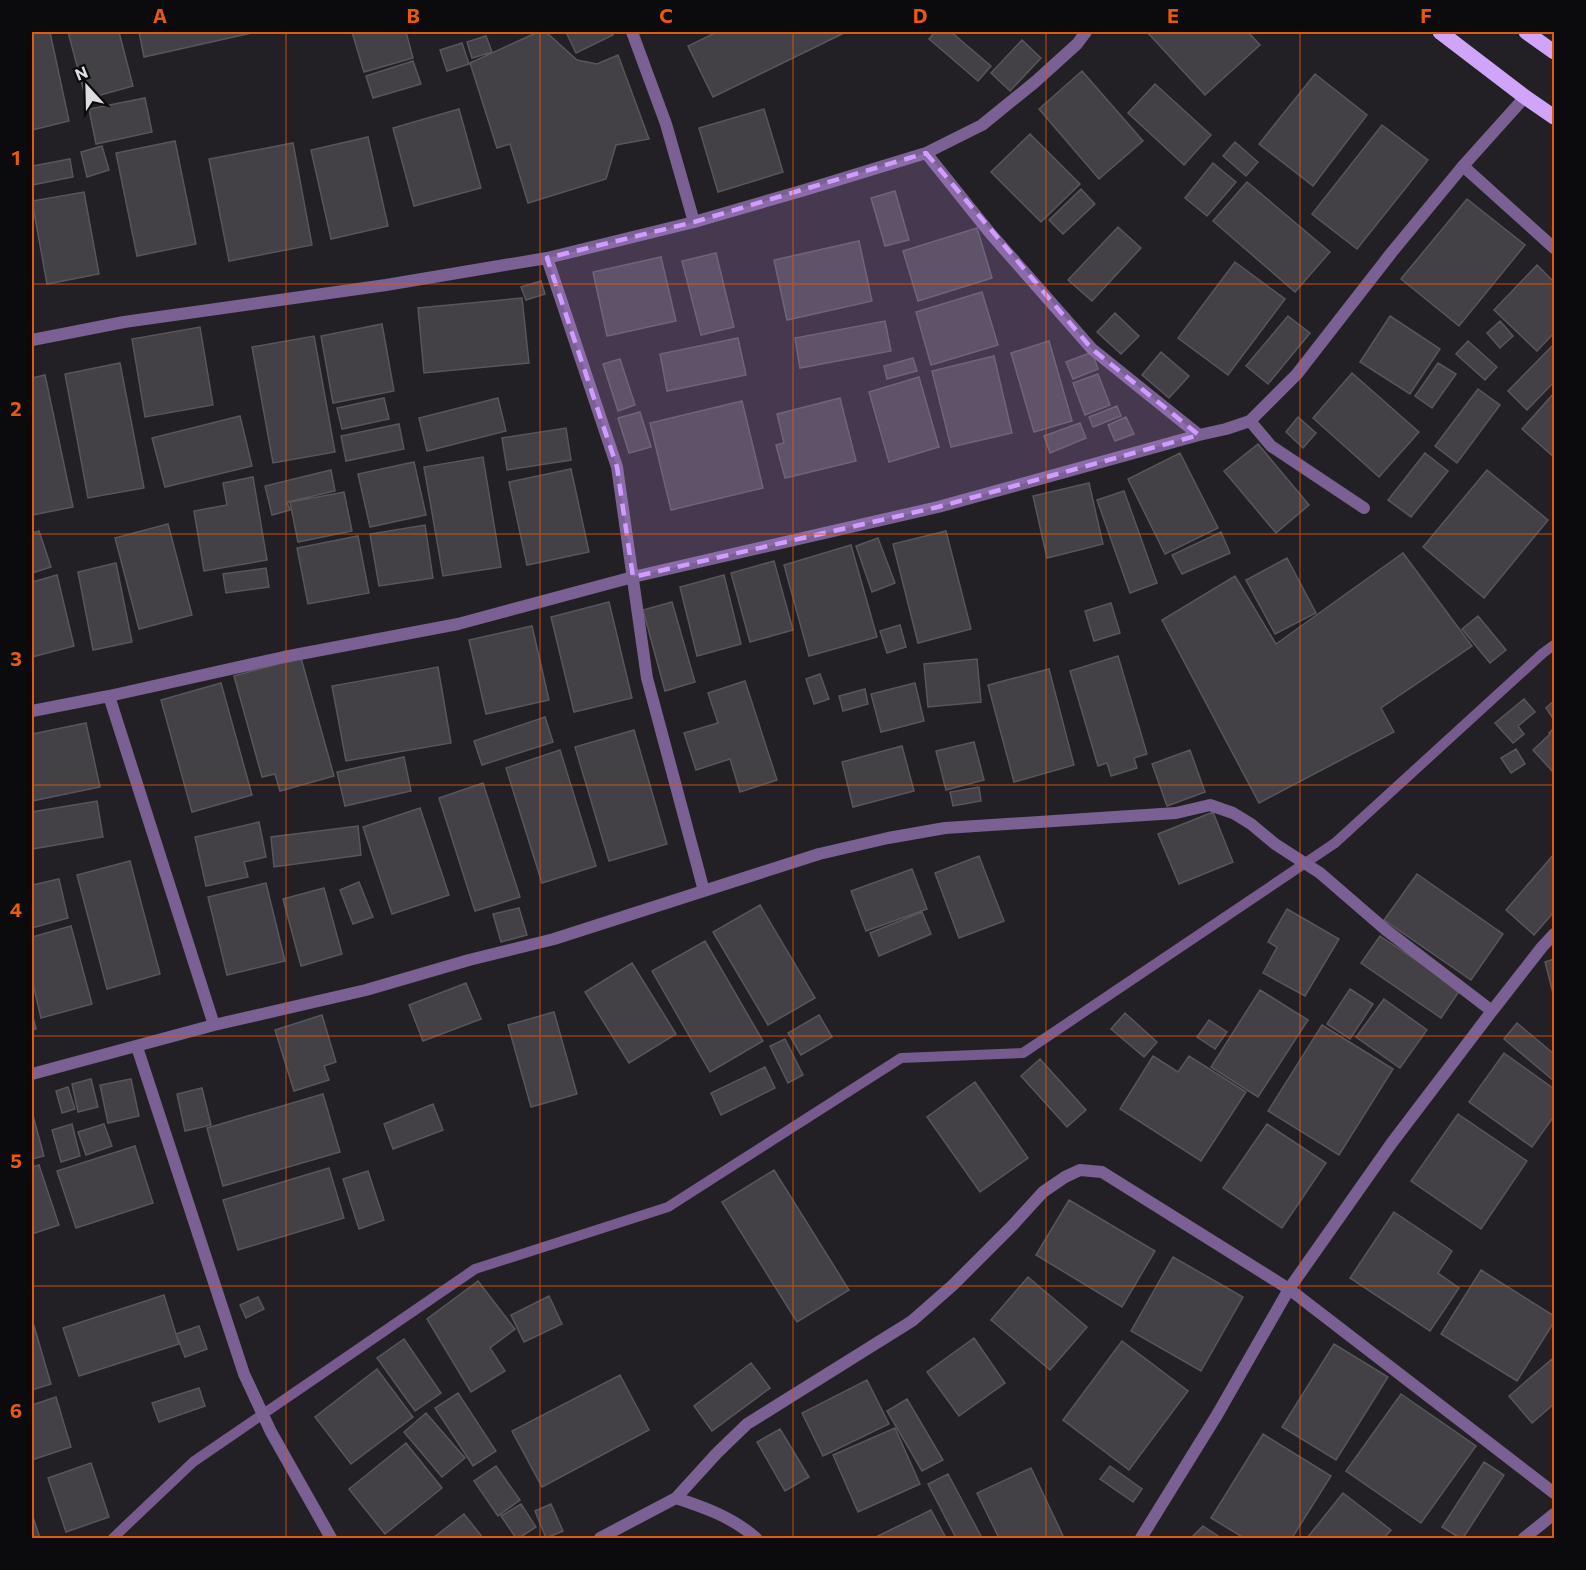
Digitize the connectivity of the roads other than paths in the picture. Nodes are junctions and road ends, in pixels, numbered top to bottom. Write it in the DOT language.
graph roads {
  1 [pos="632,32"];
  2 [pos="1086,32"];
  3 [pos="1440,32"];
  4 [pos="1526,32"];
  5 [pos="1554,52"];
  6 [pos="1525,97"];
  7 [pos="1554,117"];
  8 [pos="926,153"];
  9 [pos="1463,166"];
  10 [pos="694,222"];
  11 [pos="1554,248"];
  12 [pos="547,258"];
  13 [pos="32,340"];
  14 [pos="1250,421"];
  15 [pos="1199,435"];
  16 [pos="1364,508"];
  17 [pos="633,577"];
  18 [pos="109,696"];
  19 [pos="32,711"];
  20 [pos="704,891"];
  21 [pos="1554,934"];
  22 [pos="1492,1011"];
  23 [pos="214,1025"];
  24 [pos="137,1047"];
  25 [pos="32,1074"];
  26 [pos="1288,1289"];
  27 [pos="1554,1493"];
  28 [pos="676,1498"];
  29 [pos="1554,1515"];
  30 [pos="331,1539"];
  31 [pos="600,1539"];
  32 [pos="756,1539"];
  33 [pos="1141,1539"];
  34 [pos="1524,1539"];
  1 -- 10 [label="street"];
  2 -- 8 [label="street"];
  3 -- 6 [label="main road"];
  4 -- 5 [label="main road"];
  6 -- 7 [label="main road"];
  6 -- 9 [label="street"];
  8 -- 10 [label="street"];
  8 -- 15 [label="street"];
  9 -- 11 [label="street"];
  9 -- 14 [label="street"];
  10 -- 12 [label="street"];
  12 -- 13 [label="street"];
  12 -- 17 [label="street"];
  14 -- 15 [label="street"];
  14 -- 16 [label="street"];
  15 -- 17 [label="street"];
  17 -- 18 [label="street"];
  17 -- 20 [label="street"];
  18 -- 19 [label="street"];
  18 -- 23 [label="street"];
  20 -- 22 [label="street"];
  20 -- 23 [label="street"];
  21 -- 22 [label="street"];
  22 -- 26 [label="street"];
  23 -- 24 [label="street"];
  24 -- 25 [label="street"];
  24 -- 30 [label="street"];
  26 -- 27 [label="street"];
  26 -- 28 [label="street"];
  26 -- 33 [label="street"];
  28 -- 31 [label="street"];
  28 -- 32 [label="street"];
  29 -- 34 [label="street"];
}
